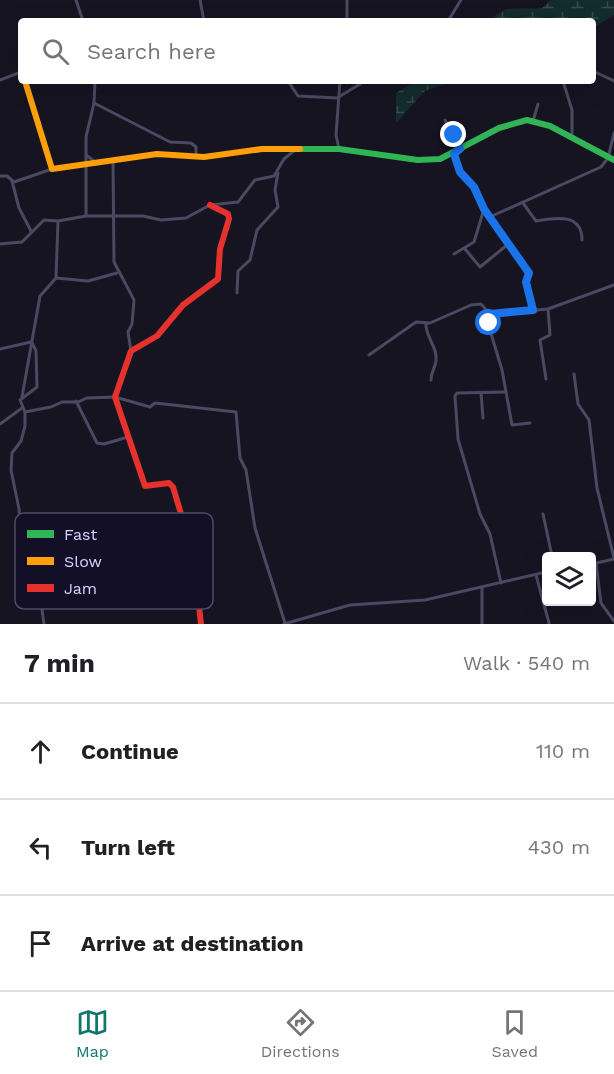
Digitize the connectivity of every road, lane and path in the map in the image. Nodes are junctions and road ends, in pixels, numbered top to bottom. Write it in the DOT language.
graph roads {
  1 [pos="76,0"];
  2 [pos="201,0"];
  3 [pos="347,0"];
  4 [pos="461,0"];
  5 [pos="82,18"];
  6 [pos="204,18"];
  7 [pos="347,18"];
  8 [pos="450,18"];
  9 [pos="596,72"];
  10 [pos="18,73"];
  11 [pos="0,80"];
  12 [pos="614,81"];
  13 [pos="26,84"];
  14 [pos="95,84"];
  15 [pos="290,84"];
  16 [pos="339,84"];
  17 [pos="360,84"];
  18 [pos="564,84"];
  19 [pos="337,98"];
  20 [pos="94,103"];
  21 [pos="538,104"];
  22 [pos="445,120"];
  23 [pos="533,121"];
  24 [pos="614,133"];
  25 [pos="572,139"];
  26 [pos="297,149"];
  27 [pos="339,149"];
  28 [pos="457,152"];
  29 [pos="196,157"];
  30 [pos="89,159"];
  31 [pos="611,159"];
  32 [pos="113,160"];
  33 [pos="52,169"];
  34 [pos="278,173"];
  35 [pos="0,176"];
  36 [pos="12,181"];
  37 [pos="523,202"];
  38 [pos="210,205"];
  39 [pos="484,209"];
  40 [pos="489,215"];
  41 [pos="86,216"];
  42 [pos="114,216"];
  43 [pos="58,221"];
  44 [pos="31,231"];
  45 [pos="582,240"];
  46 [pos="0,244"];
  47 [pos="507,245"];
  48 [pos="465,249"];
  49 [pos="454,254"];
  50 [pos="117,273"];
  51 [pos="56,278"];
  52 [pos="614,285"];
  53 [pos="237,293"];
  54 [pos="548,309"];
  55 [pos="533,310"];
  56 [pos="490,314"];
  57 [pos="426,323"];
  58 [pos="31,342"];
  59 [pos="0,349"];
  60 [pos="131,351"];
  61 [pos="369,355"];
  62 [pos="574,374"];
  63 [pos="546,379"];
  64 [pos="431,380"];
  65 [pos="505,392"];
  66 [pos="481,393"];
  67 [pos="22,397"];
  68 [pos="115,397"];
  69 [pos="76,401"];
  70 [pos="22,408"];
  71 [pos="26,412"];
  72 [pos="483,418"];
  73 [pos="530,423"];
  74 [pos="0,424"];
  75 [pos="128,437"];
  76 [pos="19,513"];
  77 [pos="181,513"];
  78 [pos="543,514"];
  79 [pos="551,552"];
  80 [pos="614,559"];
  81 [pos="596,563"];
  82 [pos="542,573"];
  83 [pos="596,573"];
  84 [pos="536,575"];
  85 [pos="501,583"];
  86 [pos="482,588"];
  87 [pos="42,609"];
  88 [pos="199,609"];
  89 [pos="304,619"];
  90 [pos="614,621"];
  91 [pos="44,624"];
  92 [pos="201,624"];
  93 [pos="284,624"];
  94 [pos="305,624"];
  95 [pos="482,624"];
  96 [pos="549,624"];
  1 -- 5 [label="street"];
  2 -- 6 [label="street"];
  3 -- 7 [label="street"];
  4 -- 8 [label="street"];
  9 -- 12 [label="street"];
  10 -- 11 [label="street"];
  13 -- 33 [label="street"];
  14 -- 20 [label="street"];
  15 -- 19 [label="street"];
  16 -- 19 [label="street"];
  17 -- 19 [label="street"];
  18 -- 25 [label="street"];
  19 -- 27 [label="street"];
  20 -- 29 [label="street"];
  20 -- 30 [label="street"];
  21 -- 23 [label="street"];
  22 -- 28 [label="street"];
  23 -- 25 [label="street"];
  23 -- 28 [label="street"];
  24 -- 31 [label="street"];
  25 -- 31 [label="street"];
  26 -- 27 [label="street"];
  26 -- 29 [label="street"];
  26 -- 34 [label="street"];
  27 -- 28 [label="street"];
  28 -- 39 [label="street"];
  29 -- 32 [label="street"];
  30 -- 32 [label="street"];
  30 -- 33 [label="street"];
  30 -- 41 [label="street"];
  31 -- 37 [label="street"];
  32 -- 42 [label="street"];
  33 -- 36 [label="street"];
  34 -- 38 [label="street"];
  34 -- 53 [label="street"];
  35 -- 36 [label="street"];
  36 -- 44 [label="street"];
  37 -- 40 [label="street"];
  37 -- 45 [label="street"];
  38 -- 42 [label="street"];
  38 -- 60 [label="street"];
  39 -- 40 [label="street"];
  39 -- 48 [label="street"];
  40 -- 47 [label="street"];
  41 -- 42 [label="street"];
  41 -- 43 [label="street"];
  42 -- 50 [label="street"];
  43 -- 44 [label="street"];
  43 -- 51 [label="street"];
  44 -- 46 [label="street"];
  47 -- 48 [label="street"];
  47 -- 55 [label="street"];
  48 -- 49 [label="street"];
  50 -- 51 [label="street"];
  50 -- 60 [label="street"];
  51 -- 58 [label="street"];
  52 -- 54 [label="street"];
  54 -- 55 [label="street"];
  54 -- 63 [label="street"];
  55 -- 56 [label="street"];
  56 -- 57 [label="street"];
  56 -- 65 [label="street"];
  57 -- 61 [label="street"];
  57 -- 64 [label="street"];
  58 -- 59 [label="street"];
  58 -- 67 [label="street"];
  58 -- 67 [label="street"];
  60 -- 68 [label="street"];
  62 -- 80 [label="street"];
  65 -- 66 [label="street"];
  65 -- 73 [label="street"];
  66 -- 72 [label="street"];
  66 -- 85 [label="street"];
  67 -- 70 [label="street"];
  68 -- 69 [label="street"];
  68 -- 75 [label="street"];
  68 -- 93 [label="street"];
  69 -- 71 [label="street"];
  69 -- 75 [label="street"];
  70 -- 71 [label="street"];
  70 -- 74 [label="street"];
  71 -- 76 [label="street"];
  75 -- 77 [label="street"];
  78 -- 79 [label="street"];
  80 -- 81 [label="street"];
  82 -- 84 [label="street"];
  83 -- 90 [label="street"];
  84 -- 85 [label="street"];
  84 -- 96 [label="street"];
  85 -- 86 [label="street"];
  86 -- 89 [label="street"];
  86 -- 95 [label="street"];
  87 -- 91 [label="street"];
  88 -- 92 [label="street"];
  89 -- 93 [label="street"];
  89 -- 94 [label="street"];
}
